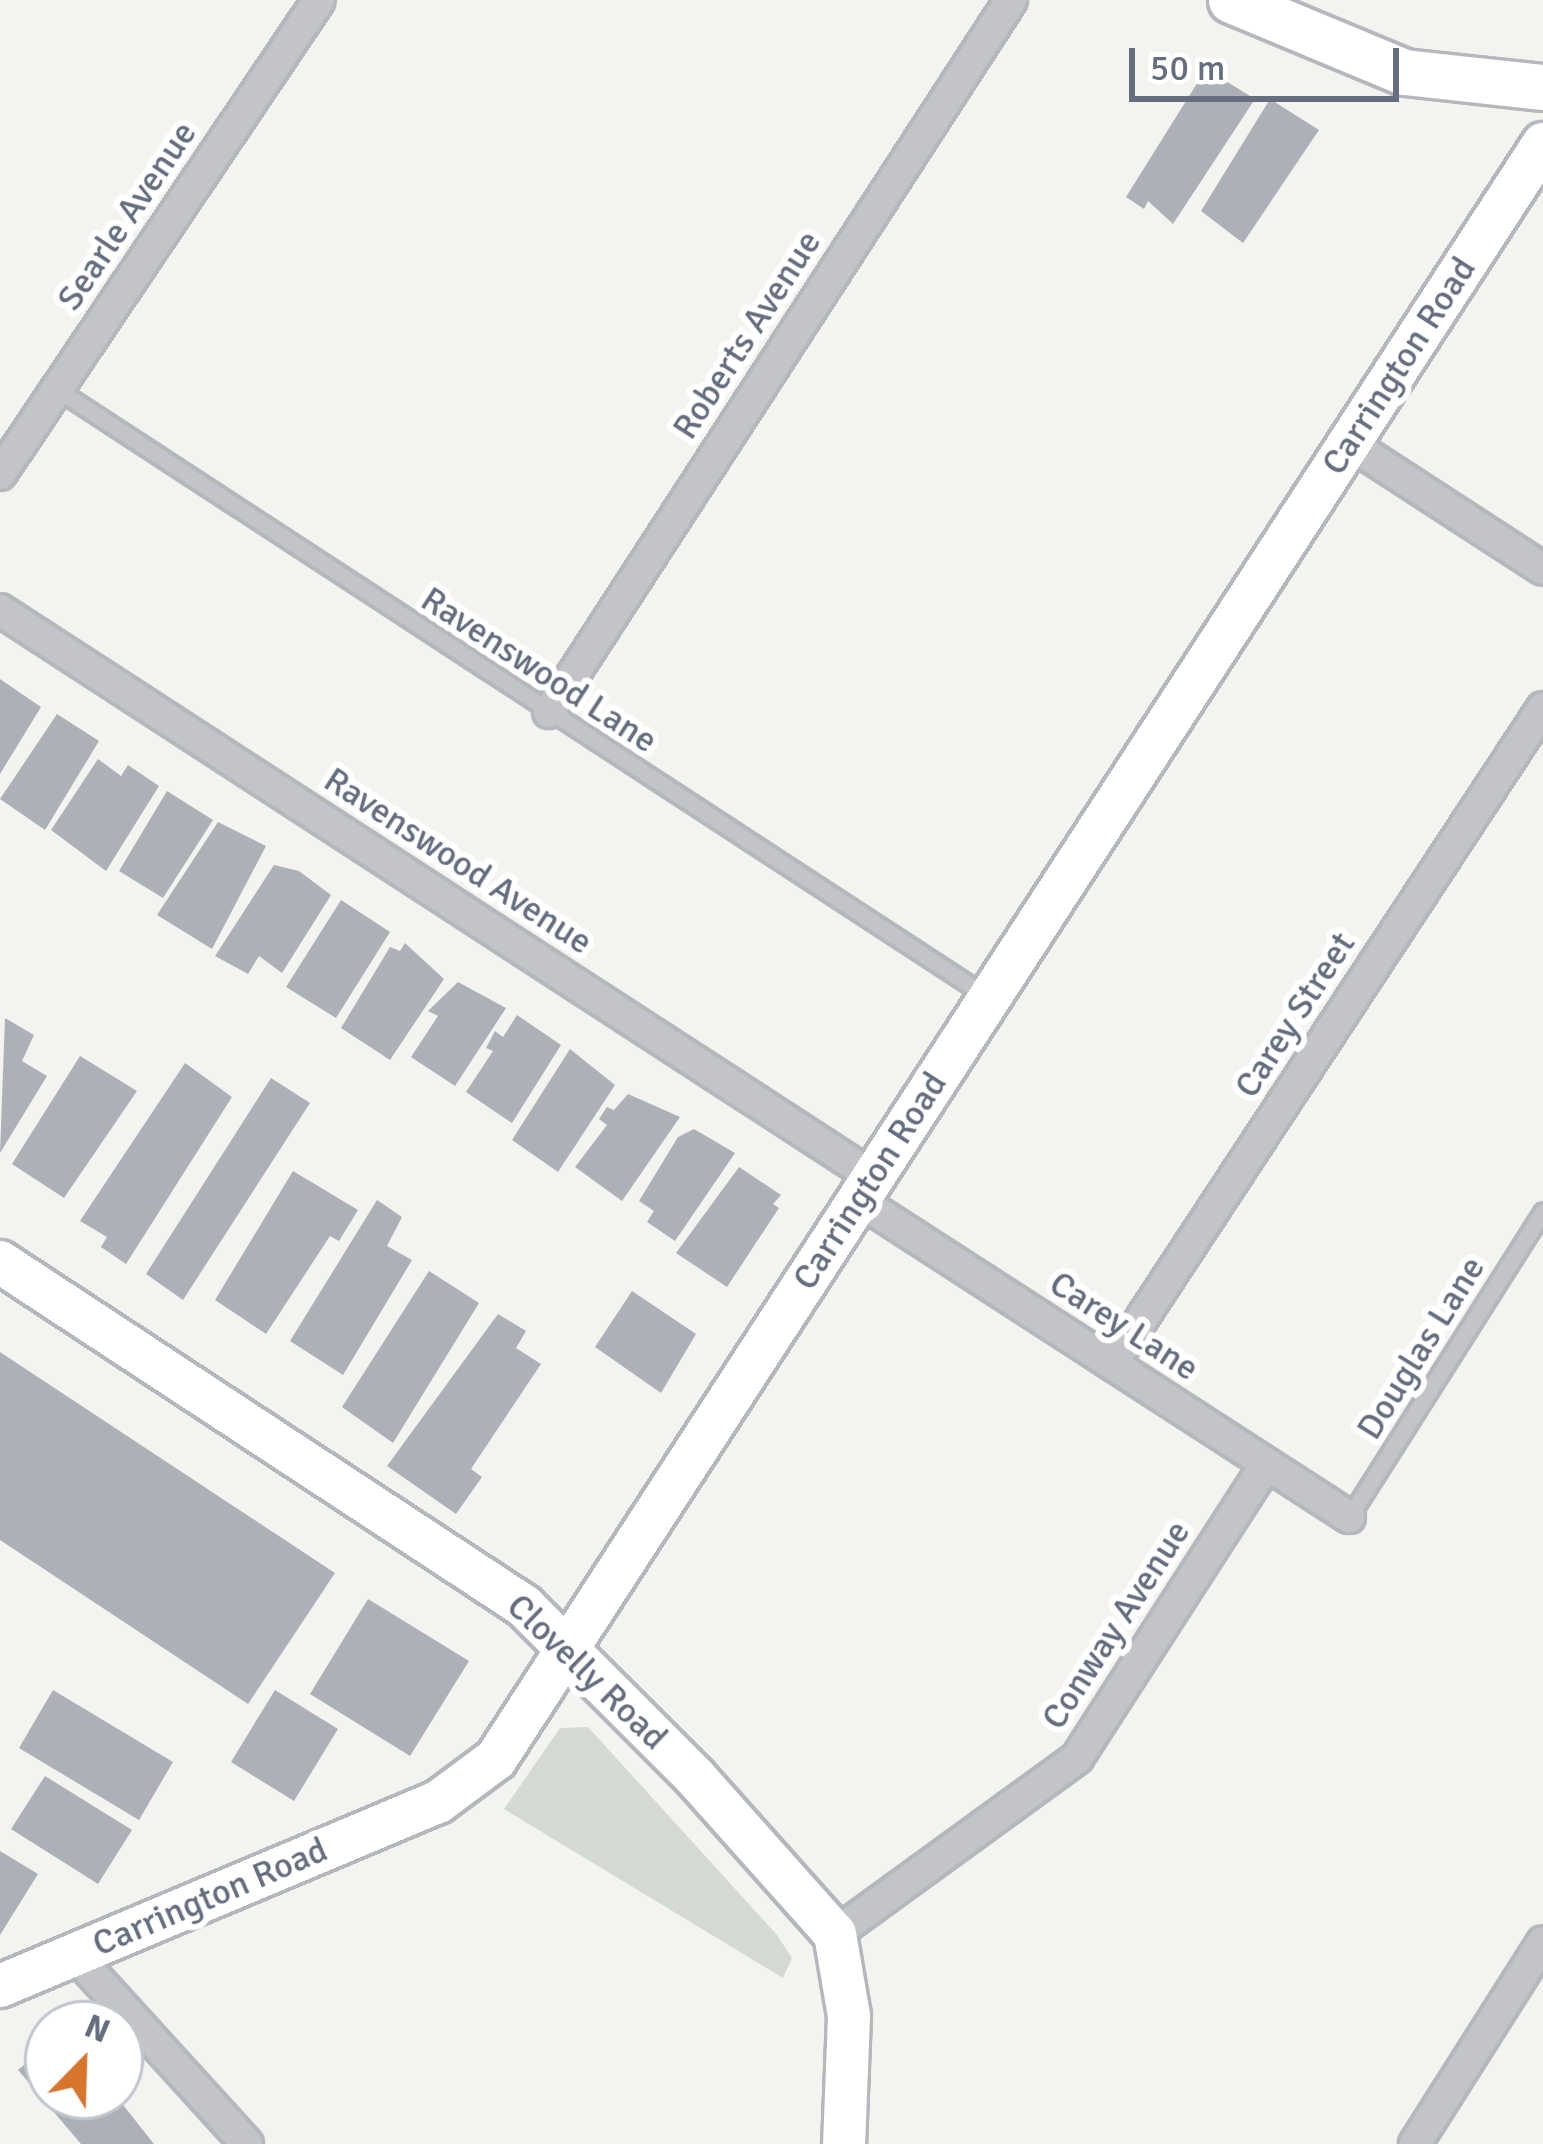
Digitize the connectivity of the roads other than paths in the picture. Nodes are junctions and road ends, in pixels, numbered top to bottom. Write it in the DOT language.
graph roads {
  1 [pos="319,0"];
  2 [pos="1011,0"];
  3 [pos="1231,0"];
  4 [pos="1300,15"];
  5 [pos="1543,87"];
  6 [pos="1543,144"];
  7 [pos="58,390"];
  8 [pos="1349,442"];
  9 [pos="0,474"];
  10 [pos="1543,569"];
  11 [pos="0,610"];
  12 [pos="1543,708"];
  13 [pos="549,712"];
  14 [pos="989,998"];
  15 [pos="865,1188"];
  16 [pos="1543,1211"];
  17 [pos="0,1262"];
  18 [pos="1112,1364"];
  19 [pos="1266,1465"];
  20 [pos="1349,1517"];
  21 [pos="568,1647"];
  22 [pos="835,1934"];
  23 [pos="1543,1942"];
  24 [pos="74,1954"];
  25 [pos="0,1986"];
  26 [pos="247,2144"];
  27 [pos="844,2144"];
  28 [pos="1415,2144"];
  1 -- 7 [label="street, Searle Avenue"];
  2 -- 13 [label="street, Roberts Avenue"];
  3 -- 4 [label="main road"];
  4 -- 5 [label="main road"];
  6 -- 8 [label="main road, Carrington Road"];
  7 -- 9 [label="street, Searle Avenue"];
  7 -- 13 [label="lane, Ravenswood Lane"];
  8 -- 10 [label="street"];
  8 -- 14 [label="main road, Carrington Road"];
  11 -- 15 [label="street, Ravenswood Avenue"];
  12 -- 18 [label="street, Carey Street"];
  13 -- 14 [label="lane, Ravenswood Lane"];
  14 -- 15 [label="main road, Carrington Road"];
  15 -- 18 [label="street, Carey Lane"];
  15 -- 21 [label="main road, Carrington Road"];
  16 -- 20 [label="lane, Douglas Lane"];
  17 -- 21 [label="main road, Clovelly Road"];
  18 -- 19 [label="street, Carey Lane"];
  19 -- 20 [label="street, Carey Lane"];
  19 -- 22 [label="street, Conway Avenue"];
  21 -- 22 [label="main road, Clovelly Road"];
  21 -- 24 [label="main road, Carrington Road"];
  22 -- 27 [label="main road"];
  23 -- 28 [label="street"];
  24 -- 25 [label="main road, Carrington Road"];
  24 -- 26 [label="street"];
}
